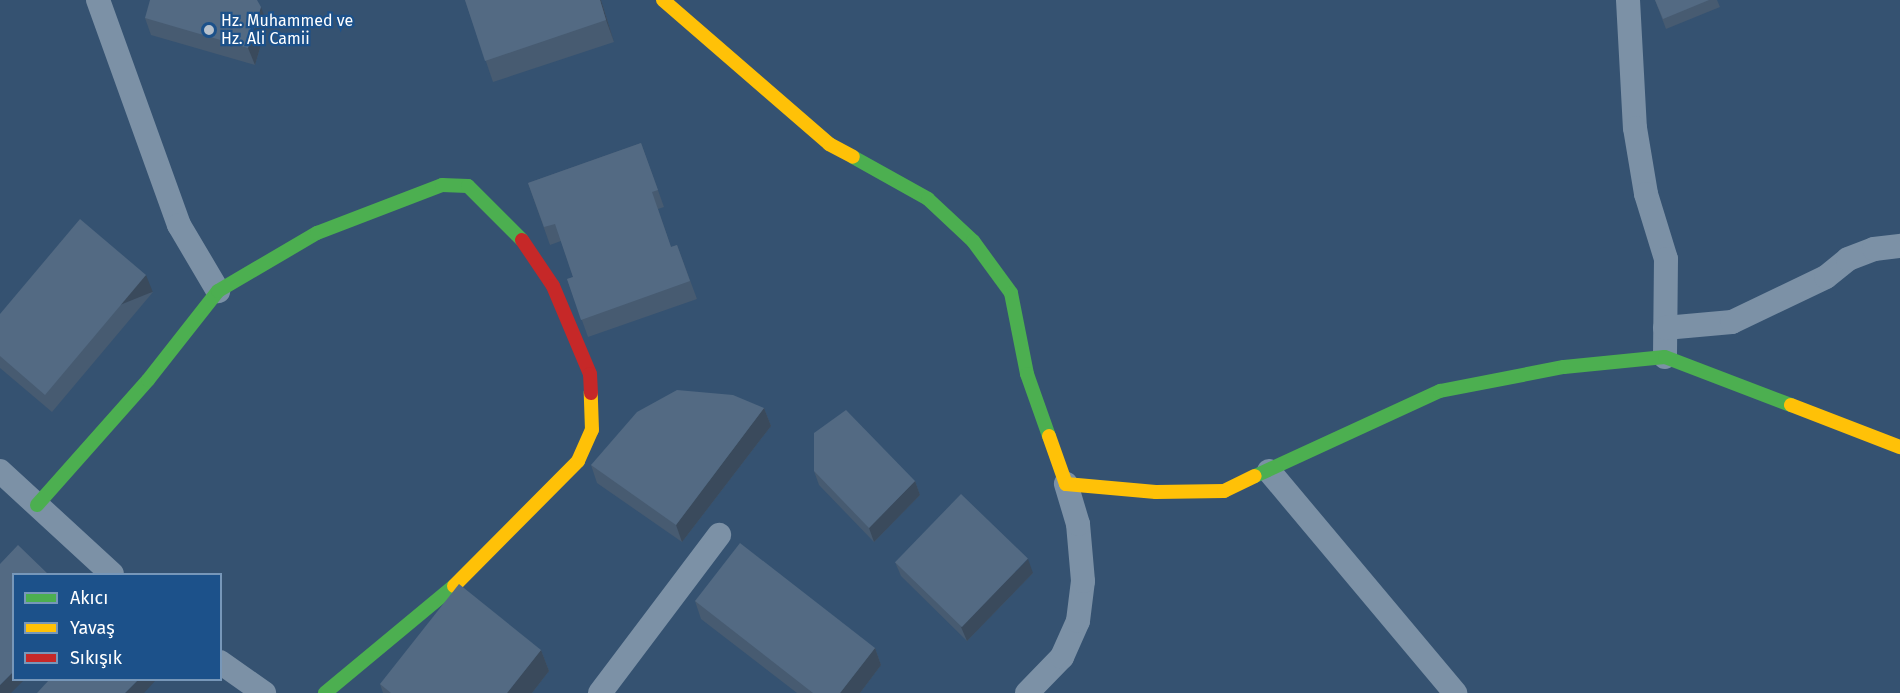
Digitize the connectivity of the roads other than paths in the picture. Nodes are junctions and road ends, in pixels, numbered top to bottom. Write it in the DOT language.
graph roads {
  1 [pos="98,0"];
  2 [pos="663,0"];
  3 [pos="1628,0"];
  4 [pos="1900,246"];
  5 [pos="218,291"];
  6 [pos="1665,328"];
  7 [pos="1665,357"];
  8 [pos="1900,447"];
  9 [pos="0,471"];
  10 [pos="1269,471"];
  11 [pos="1066,483"];
  12 [pos="37,505"];
  13 [pos="719,536"];
  14 [pos="111,573"];
  15 [pos="222,663"];
  16 [pos="264,693"];
  17 [pos="325,693"];
  18 [pos="600,693"];
  19 [pos="1027,693"];
  20 [pos="1455,693"];
  1 -- 5 [label="street"];
  2 -- 11 [label="street"];
  3 -- 6 [label="street"];
  4 -- 6 [label="street"];
  5 -- 12 [label="street"];
  5 -- 17 [label="street"];
  6 -- 7 [label="street"];
  7 -- 8 [label="street"];
  7 -- 10 [label="street"];
  9 -- 12 [label="street"];
  10 -- 11 [label="street"];
  10 -- 20 [label="street"];
  11 -- 19 [label="street"];
  12 -- 14 [label="street"];
  13 -- 18 [label="street"];
  15 -- 16 [label="street"];
}
